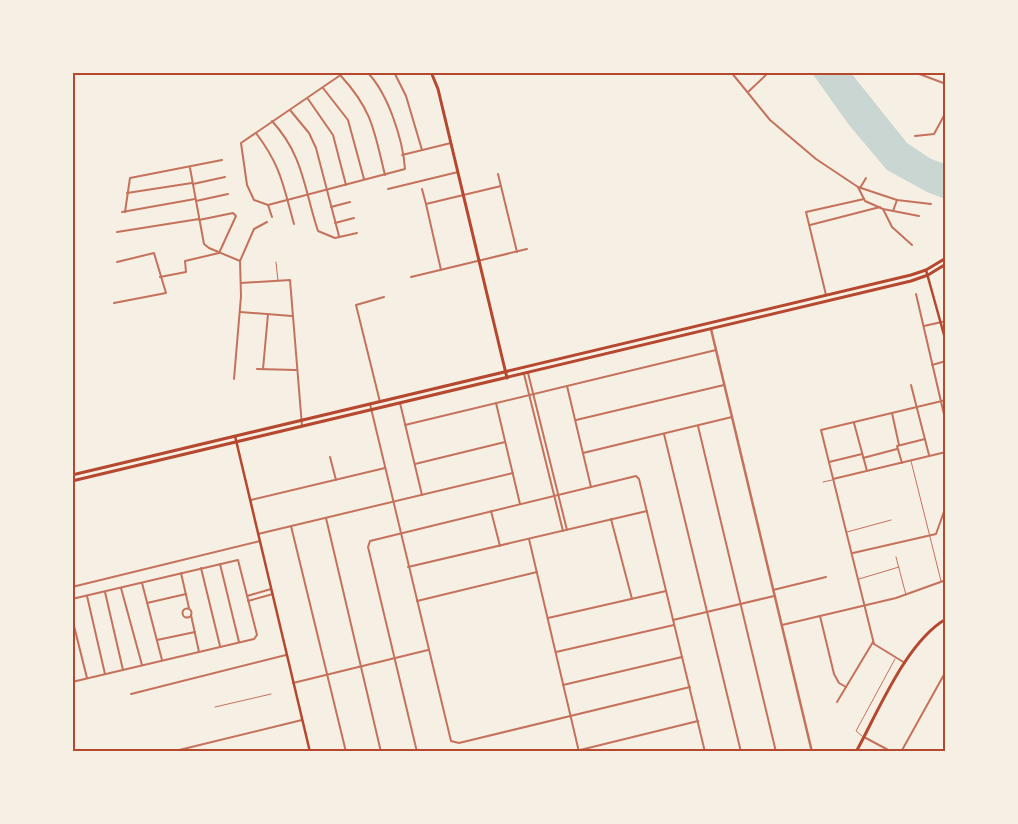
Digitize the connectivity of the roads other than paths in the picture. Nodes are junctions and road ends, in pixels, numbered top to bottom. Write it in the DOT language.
graph roads {
  1 [pos="345,72"];
  2 [pos="367,72"];
  3 [pos="394,72"];
  4 [pos="400,72"];
  5 [pos="431,72"];
  6 [pos="731,72"];
  7 [pos="769,72"];
  8 [pos="914,72"];
  9 [pos="340,76"];
  10 [pos="396,76"];
  11 [pos="946,84"];
  12 [pos="323,88"];
  13 [pos="748,92"];
  14 [pos="307,98"];
  15 [pos="290,110"];
  16 [pos="946,112"];
  17 [pos="272,121"];
  18 [pos="256,133"];
  19 [pos="915,136"];
  20 [pos="451,143"];
  21 [pos="422,150"];
  22 [pos="402,155"];
  23 [pos="222,160"];
  24 [pos="190,167"];
  25 [pos="458,172"];
  26 [pos="498,174"];
  27 [pos="385,175"];
  28 [pos="225,177"];
  29 [pos="866,178"];
  30 [pos="364,180"];
  31 [pos="192,183"];
  32 [pos="346,185"];
  33 [pos="501,186"];
  34 [pos="859,187"];
  35 [pos="388,189"];
  36 [pos="422,189"];
  37 [pos="326,190"];
  38 [pos="127,193"];
  39 [pos="228,194"];
  40 [pos="308,194"];
  41 [pos="463,195"];
  42 [pos="864,199"];
  43 [pos="196,200"];
  44 [pos="287,200"];
  45 [pos="897,200"];
  46 [pos="350,202"];
  47 [pos="426,204"];
  48 [pos="931,204"];
  49 [pos="268,205"];
  50 [pos="331,207"];
  51 [pos="881,208"];
  52 [pos="893,211"];
  53 [pos="919,216"];
  54 [pos="272,217"];
  55 [pos="354,218"];
  56 [pos="199,220"];
  57 [pos="267,222"];
  58 [pos="335,223"];
  59 [pos="294,224"];
  60 [pos="810,225"];
  61 [pos="117,232"];
  62 [pos="357,233"];
  63 [pos="339,237"];
  64 [pos="912,245"];
  65 [pos="527,249"];
  66 [pos="516,252"];
  67 [pos="219,253"];
  68 [pos="946,258"];
  69 [pos="240,261"];
  70 [pos="479,261"];
  71 [pos="117,262"];
  72 [pos="276,262"];
  73 [pos="946,264"];
  74 [pos="441,270"];
  75 [pos="926,270"];
  76 [pos="928,275"];
  77 [pos="160,277"];
  78 [pos="411,277"];
  79 [pos="278,281"];
  80 [pos="241,283"];
  81 [pos="916,294"];
  82 [pos="826,296"];
  83 [pos="384,297"];
  84 [pos="114,303"];
  85 [pos="240,312"];
  86 [pos="268,314"];
  87 [pos="292,316"];
  88 [pos="946,321"];
  89 [pos="941,322"];
  90 [pos="923,327"];
  91 [pos="711,329"];
  92 [pos="646,338"];
  93 [pos="946,342"];
  94 [pos="621,344"];
  95 [pos="648,344"];
  96 [pos="623,350"];
  97 [pos="716,350"];
  98 [pos="946,361"];
  99 [pos="932,365"];
  100 [pos="257,369"];
  101 [pos="263,369"];
  102 [pos="296,370"];
  103 [pos="505,372"];
  104 [pos="526,373"];
  105 [pos="506,378"];
  106 [pos="234,379"];
  107 [pos="724,385"];
  108 [pos="911,385"];
  109 [pos="567,386"];
  110 [pos="533,394"];
  111 [pos="529,395"];
  112 [pos="399,398"];
  113 [pos="946,400"];
  114 [pos="940,401"];
  115 [pos="380,402"];
  116 [pos="400,403"];
  117 [pos="496,403"];
  118 [pos="370,404"];
  119 [pos="917,407"];
  120 [pos="371,410"];
  121 [pos="892,413"];
  122 [pos="732,418"];
  123 [pos="301,420"];
  124 [pos="576,420"];
  125 [pos="854,422"];
  126 [pos="946,423"];
  127 [pos="405,425"];
  128 [pos="302,426"];
  129 [pos="698,426"];
  130 [pos="664,434"];
  131 [pos="235,436"];
  132 [pos="925,439"];
  133 [pos="236,441"];
  134 [pos="505,442"];
  135 [pos="898,447"];
  136 [pos="182,448"];
  137 [pos="946,452"];
  138 [pos="583,453"];
  139 [pos="184,454"];
  140 [pos="862,454"];
  141 [pos="548,455"];
  142 [pos="544,456"];
  143 [pos="929,456"];
  144 [pos="330,457"];
  145 [pos="143,458"];
  146 [pos="863,458"];
  147 [pos="911,461"];
  148 [pos="829,462"];
  149 [pos="144,463"];
  150 [pos="902,463"];
  151 [pos="415,464"];
  152 [pos="385,468"];
  153 [pos="867,472"];
  154 [pos="513,473"];
  155 [pos="73,478"];
  156 [pos="336,480"];
  157 [pos="833,480"];
  158 [pos="823,482"];
  159 [pos="592,488"];
  160 [pos="422,495"];
  161 [pos="558,495"];
  162 [pos="554,496"];
  163 [pos="250,500"];
  164 [pos="393,502"];
  165 [pos="520,504"];
  166 [pos="946,506"];
  167 [pos="491,511"];
  168 [pos="647,511"];
  169 [pos="326,518"];
  170 [pos="612,519"];
  171 [pos="891,520"];
  172 [pos="291,526"];
  173 [pos="566,530"];
  174 [pos="562,531"];
  175 [pos="847,532"];
  176 [pos="400,533"];
  177 [pos="258,534"];
  178 [pos="929,535"];
  179 [pos="529,539"];
  180 [pos="260,541"];
  181 [pos="500,546"];
  182 [pos="853,553"];
  183 [pos="896,556"];
  184 [pos="220,564"];
  185 [pos="408,567"];
  186 [pos="899,567"];
  187 [pos="201,568"];
  188 [pos="537,572"];
  189 [pos="181,573"];
  190 [pos="822,573"];
  191 [pos="859,578"];
  192 [pos="797,580"];
  193 [pos="946,580"];
  194 [pos="142,582"];
  195 [pos="941,582"];
  196 [pos="798,583"];
  197 [pos="72,587"];
  198 [pos="121,587"];
  199 [pos="271,590"];
  200 [pos="773,590"];
  201 [pos="105,591"];
  202 [pos="666,591"];
  203 [pos="260,592"];
  204 [pos="186,594"];
  205 [pos="273,594"];
  206 [pos="87,595"];
  207 [pos="906,595"];
  208 [pos="247,596"];
  209 [pos="774,596"];
  210 [pos="262,597"];
  211 [pos="72,599"];
  212 [pos="632,599"];
  213 [pos="248,601"];
  214 [pos="416,601"];
  215 [pos="147,603"];
  216 [pos="741,604"];
  217 [pos="865,606"];
  218 [pos="189,608"];
  219 [pos="707,612"];
  220 [pos="191,615"];
  221 [pos="820,616"];
  222 [pos="72,618"];
  223 [pos="548,618"];
  224 [pos="673,620"];
  225 [pos="946,620"];
  226 [pos="674,624"];
  227 [pos="782,625"];
  228 [pos="195,632"];
  229 [pos="157,640"];
  230 [pos="238,642"];
  231 [pos="873,642"];
  232 [pos="220,647"];
  233 [pos="428,650"];
  234 [pos="199,652"];
  235 [pos="556,652"];
  236 [pos="287,655"];
  237 [pos="682,657"];
  238 [pos="395,658"];
  239 [pos="896,658"];
  240 [pos="162,660"];
  241 [pos="905,663"];
  242 [pos="142,665"];
  243 [pos="362,666"];
  244 [pos="123,670"];
  245 [pos="946,671"];
  246 [pos="105,674"];
  247 [pos="328,674"];
  248 [pos="87,678"];
  249 [pos="72,682"];
  250 [pos="293,683"];
  251 [pos="563,685"];
  252 [pos="690,687"];
  253 [pos="846,687"];
  254 [pos="131,694"];
  255 [pos="271,694"];
  256 [pos="837,702"];
  257 [pos="215,707"];
  258 [pos="571,716"];
  259 [pos="302,720"];
  260 [pos="698,721"];
  261 [pos="864,737"];
  262 [pos="174,751"];
  263 [pos="579,751"];
  264 [pos="310,752"];
  265 [pos="346,752"];
  266 [pos="381,752"];
  267 [pos="417,752"];
  268 [pos="572,752"];
  269 [pos="705,752"];
  270 [pos="741,752"];
  271 [pos="776,752"];
  272 [pos="812,752"];
  273 [pos="856,752"];
  274 [pos="892,752"];
  275 [pos="901,752"];
  1 -- 9 [label="street"];
  2 -- 22 [label="street"];
  3 -- 10 [label="street"];
  4 -- 10 [label="street"];
  5 -- 20 [label="main road"];
  6 -- 13 [label="street"];
  7 -- 13 [label="street"];
  8 -- 11 [label="street"];
  9 -- 12 [label="street"];
  9 -- 27 [label="street"];
  10 -- 21 [label="street"];
  12 -- 14 [label="street"];
  12 -- 30 [label="street"];
  13 -- 34 [label="street"];
  14 -- 15 [label="street"];
  14 -- 32 [label="street"];
  15 -- 17 [label="street"];
  15 -- 37 [label="street"];
  16 -- 19 [label="street"];
  17 -- 18 [label="street"];
  17 -- 40 [label="street"];
  18 -- 44 [label="street"];
  18 -- 49 [label="street"];
  20 -- 21 [label="street"];
  20 -- 25 [label="main road"];
  21 -- 22 [label="street"];
  22 -- 27 [label="street"];
  23 -- 24 [label="street"];
  24 -- 31 [label="street"];
  24 -- 38 [label="street"];
  25 -- 35 [label="street"];
  25 -- 41 [label="main road"];
  26 -- 33 [label="street"];
  27 -- 30 [label="street"];
  28 -- 31 [label="street"];
  29 -- 34 [label="street"];
  30 -- 32 [label="street"];
  31 -- 38 [label="street"];
  31 -- 43 [label="street"];
  32 -- 37 [label="street"];
  33 -- 41 [label="street"];
  33 -- 66 [label="street"];
  34 -- 42 [label="street"];
  34 -- 45 [label="street"];
  36 -- 47 [label="street"];
  37 -- 40 [label="street"];
  37 -- 50 [label="street"];
  38 -- 43 [label="street"];
  39 -- 43 [label="street"];
  40 -- 44 [label="street"];
  40 -- 63 [label="street"];
  41 -- 47 [label="street"];
  41 -- 70 [label="main road"];
  42 -- 51 [label="street"];
  42 -- 60 [label="street"];
  43 -- 56 [label="street"];
  44 -- 49 [label="street"];
  44 -- 59 [label="street"];
  45 -- 48 [label="street"];
  45 -- 52 [label="street"];
  46 -- 50 [label="street"];
  47 -- 74 [label="street"];
  49 -- 54 [label="street"];
  50 -- 58 [label="street"];
  51 -- 52 [label="street"];
  51 -- 60 [label="street"];
  51 -- 64 [label="street"];
  52 -- 53 [label="street"];
  55 -- 58 [label="street"];
  56 -- 61 [label="street"];
  56 -- 67 [label="street"];
  56 -- 67 [label="street"];
  57 -- 69 [label="street"];
  58 -- 63 [label="street"];
  60 -- 82 [label="street"];
  62 -- 63 [label="street"];
  65 -- 66 [label="street"];
  66 -- 70 [label="street"];
  67 -- 69 [label="street"];
  67 -- 77 [label="street"];
  68 -- 75 [label="main road"];
  69 -- 80 [label="street"];
  70 -- 74 [label="street"];
  70 -- 103 [label="main road"];
  71 -- 77 [label="street"];
  72 -- 79 [label="lane"];
  73 -- 76 [label="main road"];
  74 -- 78 [label="street"];
  75 -- 76 [label="main road"];
  75 -- 82 [label="main road"];
  76 -- 89 [label="main road"];
  76 -- 91 [label="main road"];
  77 -- 84 [label="street"];
  79 -- 80 [label="street"];
  79 -- 87 [label="street"];
  80 -- 85 [label="street"];
  81 -- 90 [label="street"];
  82 -- 92 [label="main road"];
  83 -- 115 [label="street"];
  85 -- 86 [label="street"];
  85 -- 106 [label="street"];
  86 -- 87 [label="street"];
  86 -- 101 [label="street"];
  87 -- 102 [label="street"];
  88 -- 89 [label="street"];
  89 -- 90 [label="street"];
  89 -- 93 [label="main road"];
  90 -- 99 [label="street"];
  91 -- 95 [label="main road"];
  91 -- 97 [label="street"];
  92 -- 94 [label="main road"];
  92 -- 95 [label="main road"];
  94 -- 96 [label="main road"];
  94 -- 103 [label="main road"];
  95 -- 96 [label="main road"];
  96 -- 104 [label="main road"];
  97 -- 107 [label="street"];
  97 -- 109 [label="street"];
  98 -- 99 [label="street"];
  99 -- 114 [label="street"];
  100 -- 101 [label="street"];
  101 -- 102 [label="street"];
  102 -- 123 [label="street"];
  103 -- 105 [label="main road"];
  103 -- 112 [label="main road"];
  104 -- 105 [label="main road"];
  104 -- 110 [label="street"];
  104 -- 111 [label="street"];
  105 -- 116 [label="main road"];
  107 -- 122 [label="street"];
  107 -- 124 [label="street"];
  108 -- 119 [label="street"];
  109 -- 110 [label="street"];
  109 -- 124 [label="street"];
  110 -- 111 [label="street"];
  110 -- 141 [label="street"];
  111 -- 117 [label="street"];
  111 -- 142 [label="street"];
  112 -- 115 [label="main road"];
  112 -- 116 [label="street"];
  113 -- 114 [label="street"];
  114 -- 119 [label="street"];
  114 -- 126 [label="street"];
  115 -- 118 [label="main road"];
  116 -- 120 [label="main road"];
  116 -- 127 [label="street"];
  117 -- 127 [label="street"];
  117 -- 134 [label="street"];
  118 -- 120 [label="street"];
  118 -- 123 [label="main road"];
  119 -- 121 [label="street"];
  119 -- 132 [label="street"];
  120 -- 128 [label="main road"];
  120 -- 152 [label="street"];
  121 -- 125 [label="street"];
  121 -- 135 [label="street"];
  122 -- 129 [label="street"];
  122 -- 200 [label="street"];
  123 -- 128 [label="street"];
  123 -- 131 [label="main road"];
  124 -- 138 [label="street"];
  125 -- 140 [label="street"];
  125 -- 148 [label="street"];
  127 -- 151 [label="street"];
  128 -- 133 [label="main road"];
  129 -- 130 [label="street"];
  129 -- 216 [label="street"];
  130 -- 138 [label="street"];
  130 -- 219 [label="street"];
  131 -- 133 [label="main road"];
  131 -- 136 [label="main road"];
  132 -- 135 [label="street"];
  132 -- 143 [label="street"];
  133 -- 139 [label="main road"];
  133 -- 163 [label="main road"];
  134 -- 151 [label="street"];
  134 -- 154 [label="street"];
  135 -- 146 [label="street"];
  135 -- 150 [label="street"];
  136 -- 139 [label="main road"];
  136 -- 145 [label="main road"];
  137 -- 143 [label="street"];
  138 -- 159 [label="street"];
  139 -- 149 [label="main road"];
  140 -- 146 [label="street"];
  140 -- 148 [label="street"];
  141 -- 142 [label="street"];
  141 -- 161 [label="street"];
  142 -- 162 [label="street"];
  143 -- 147 [label="street"];
  144 -- 156 [label="street"];
  145 -- 149 [label="main road"];
  145 -- 155 [label="main road"];
  146 -- 153 [label="street"];
  147 -- 150 [label="street"];
  147 -- 178 [label="lane"];
  148 -- 157 [label="street"];
  149 -- 155 [label="main road"];
  150 -- 153 [label="street"];
  151 -- 160 [label="street"];
  152 -- 156 [label="street"];
  152 -- 164 [label="street"];
  153 -- 157 [label="street"];
  154 -- 160 [label="street"];
  154 -- 165 [label="street"];
  156 -- 163 [label="street"];
  157 -- 158 [label="lane"];
  157 -- 175 [label="street"];
  159 -- 161 [label="street"];
  159 -- 168 [label="street"];
  160 -- 164 [label="street"];
  161 -- 162 [label="street"];
  161 -- 173 [label="street"];
  162 -- 165 [label="street"];
  162 -- 174 [label="street"];
  163 -- 177 [label="main road"];
  164 -- 169 [label="street"];
  164 -- 176 [label="street"];
  165 -- 167 [label="street"];
  166 -- 178 [label="street"];
  167 -- 176 [label="street"];
  167 -- 181 [label="street"];
  168 -- 170 [label="street"];
  168 -- 202 [label="street"];
  169 -- 172 [label="street"];
  169 -- 243 [label="street"];
  170 -- 173 [label="street"];
  170 -- 212 [label="street"];
  171 -- 175 [label="lane"];
  172 -- 177 [label="street"];
  172 -- 247 [label="street"];
  173 -- 174 [label="street"];
  174 -- 179 [label="street"];
  175 -- 182 [label="street"];
  176 -- 185 [label="street"];
  176 -- 238 [label="street"];
  177 -- 180 [label="main road"];
  178 -- 182 [label="street"];
  178 -- 195 [label="lane"];
  179 -- 181 [label="street"];
  179 -- 188 [label="street"];
  180 -- 197 [label="street"];
  180 -- 199 [label="main road"];
  181 -- 185 [label="street"];
  182 -- 191 [label="street"];
  183 -- 186 [label="lane"];
  184 -- 187 [label="street"];
  184 -- 208 [label="street"];
  184 -- 230 [label="street"];
  185 -- 214 [label="street"];
  186 -- 191 [label="lane"];
  186 -- 207 [label="lane"];
  187 -- 189 [label="street"];
  187 -- 232 [label="street"];
  188 -- 214 [label="street"];
  188 -- 223 [label="street"];
  189 -- 194 [label="street"];
  189 -- 204 [label="street"];
  190 -- 196 [label="street"];
  191 -- 217 [label="street"];
  192 -- 196 [label="street"];
  193 -- 195 [label="street"];
  194 -- 198 [label="street"];
  194 -- 215 [label="street"];
  195 -- 207 [label="street"];
  196 -- 200 [label="street"];
  198 -- 201 [label="street"];
  198 -- 242 [label="street"];
  199 -- 203 [label="street"];
  199 -- 205 [label="main road"];
  200 -- 209 [label="street"];
  201 -- 206 [label="street"];
  201 -- 244 [label="street"];
  202 -- 212 [label="street"];
  202 -- 224 [label="street"];
  203 -- 208 [label="street"];
  203 -- 210 [label="street"];
  204 -- 215 [label="street"];
  204 -- 218 [label="street"];
  205 -- 210 [label="street"];
  205 -- 236 [label="main road"];
  206 -- 211 [label="street"];
  206 -- 246 [label="street"];
  207 -- 217 [label="street"];
  208 -- 213 [label="street"];
  209 -- 216 [label="street"];
  209 -- 227 [label="street"];
  210 -- 213 [label="street"];
  212 -- 223 [label="street"];
  213 -- 230 [label="street"];
  214 -- 233 [label="street"];
  215 -- 229 [label="street"];
  216 -- 219 [label="street"];
  216 -- 271 [label="street"];
  217 -- 221 [label="street"];
  217 -- 231 [label="street"];
  218 -- 220 [label="street"];
  218 -- 220 [label="street"];
  219 -- 224 [label="street"];
  219 -- 270 [label="street"];
  220 -- 228 [label="street"];
  221 -- 227 [label="street"];
  221 -- 253 [label="street"];
  222 -- 248 [label="street"];
  223 -- 235 [label="street"];
  224 -- 226 [label="street"];
  225 -- 241 [label="main road"];
  226 -- 235 [label="street"];
  226 -- 237 [label="street"];
  227 -- 272 [label="street"];
  228 -- 229 [label="street"];
  228 -- 234 [label="street"];
  229 -- 240 [label="street"];
  230 -- 232 [label="street"];
  231 -- 239 [label="street"];
  231 -- 253 [label="street"];
  232 -- 234 [label="street"];
  233 -- 238 [label="street"];
  233 -- 258 [label="street"];
  234 -- 240 [label="street"];
  235 -- 251 [label="street"];
  236 -- 250 [label="main road"];
  236 -- 254 [label="street"];
  237 -- 251 [label="street"];
  237 -- 252 [label="street"];
  238 -- 243 [label="street"];
  238 -- 267 [label="street"];
  239 -- 241 [label="street"];
  239 -- 261 [label="lane"];
  240 -- 242 [label="street"];
  241 -- 261 [label="main road"];
  242 -- 244 [label="street"];
  243 -- 247 [label="street"];
  243 -- 266 [label="street"];
  244 -- 246 [label="street"];
  245 -- 275 [label="street"];
  246 -- 248 [label="street"];
  247 -- 250 [label="street"];
  247 -- 265 [label="street"];
  248 -- 249 [label="street"];
  250 -- 259 [label="main road"];
  251 -- 258 [label="street"];
  252 -- 258 [label="street"];
  252 -- 260 [label="street"];
  253 -- 256 [label="street"];
  255 -- 257 [label="lane"];
  258 -- 263 [label="street"];
  259 -- 262 [label="street"];
  259 -- 264 [label="main road"];
  260 -- 263 [label="street"];
  260 -- 269 [label="street"];
  261 -- 273 [label="main road"];
  261 -- 274 [label="street"];
  263 -- 268 [label="street"];
}
